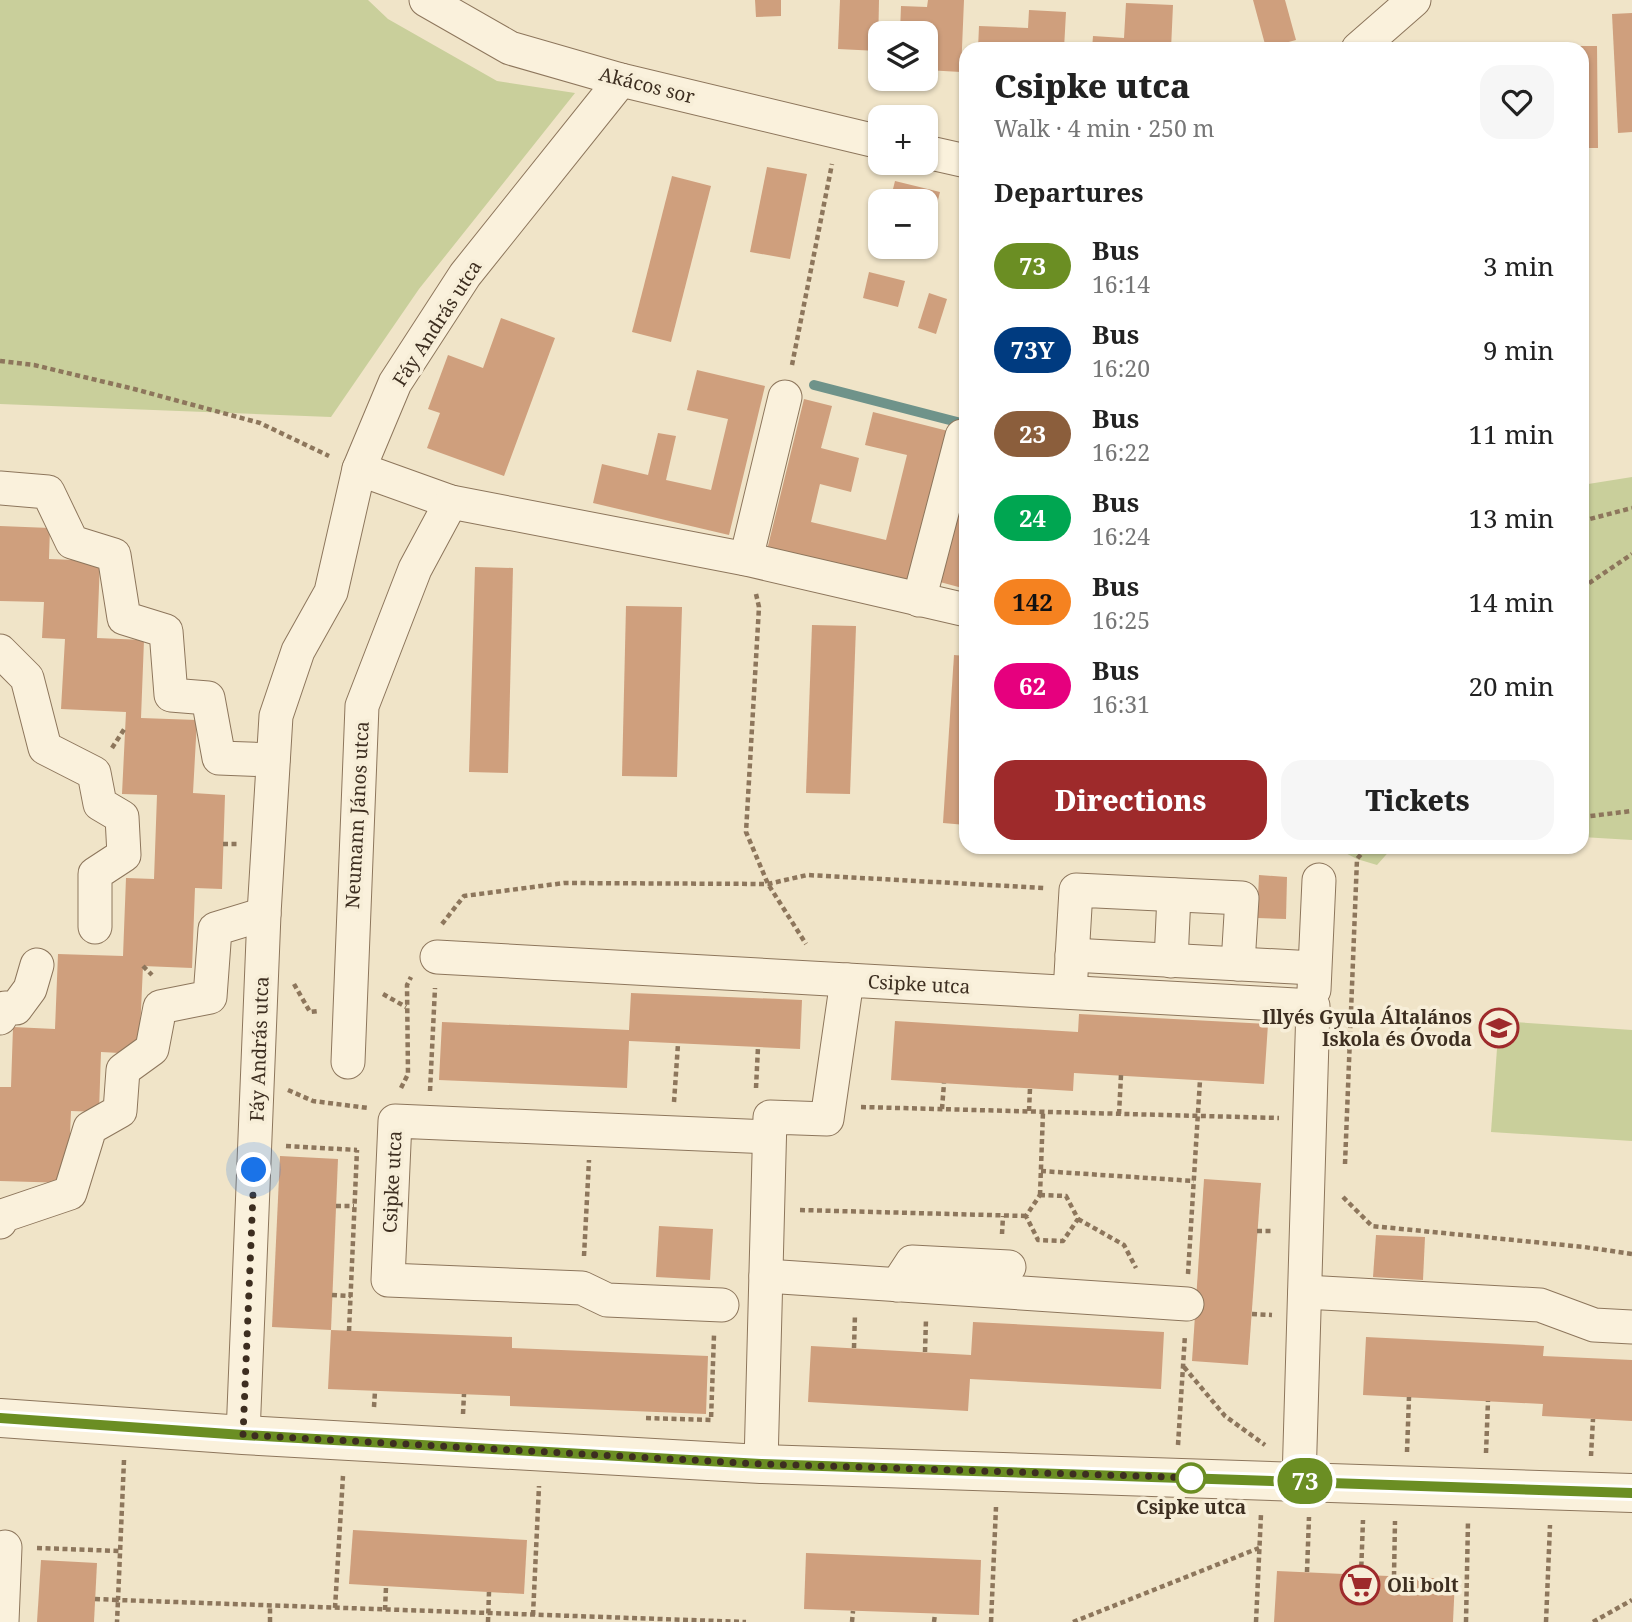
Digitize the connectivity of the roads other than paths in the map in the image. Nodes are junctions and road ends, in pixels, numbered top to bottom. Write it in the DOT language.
graph roads {
  1 [pos="426,0"];
  2 [pos="1413,0"];
  3 [pos="1366,42"];
  4 [pos="621,79"];
  5 [pos="868,139"];
  6 [pos="938,155"];
  7 [pos="959,159"];
  8 [pos="785,397"];
  9 [pos="959,444"];
  10 [pos="359,469"];
  11 [pos="0,488"];
  12 [pos="451,502"];
  13 [pos="746,559"];
  14 [pos="919,600"];
  15 [pos="959,609"];
  16 [pos="0,650"];
  17 [pos="273,760"];
  18 [pos="1319,880"];
  19 [pos="1174,895"];
  20 [pos="264,914"];
  21 [pos="95,927"];
  22 [pos="429,953"];
  23 [pos="1072,955"];
  24 [pos="1171,961"];
  25 [pos="1238,964"];
  26 [pos="37,965"];
  27 [pos="1314,968"];
  28 [pos="835,979"];
  29 [pos="1070,992"];
  30 [pos="1313,1006"];
  31 [pos="0,1018"];
  32 [pos="348,1062"];
  33 [pos="769,1137"];
  34 [pos="0,1222"];
  35 [pos="1009,1267"];
  36 [pos="766,1276"];
  37 [pos="897,1285"];
  38 [pos="1305,1292"];
  39 [pos="1186,1304"];
  40 [pos="722,1305"];
  41 [pos="1632,1327"];
  42 [pos="0,1418"];
  43 [pos="243,1435"];
  44 [pos="761,1464"];
  45 [pos="1632,1493"];
  46 [pos="1304,1495"];
  47 [pos="5,1547"];
  48 [pos="2,1622"];
  1 -- 4 [label="street, Akácos sor"];
  2 -- 3 [label="street"];
  4 -- 5 [label="street, Akácos sor"];
  4 -- 10 [label="street, Fáy András utca"];
  6 -- 7 [label="street"];
  8 -- 13 [label="street"];
  9 -- 14 [label="street"];
  10 -- 12 [label="street"];
  10 -- 17 [label="street, Fáy András utca"];
  11 -- 17 [label="street"];
  12 -- 13 [label="street"];
  12 -- 32 [label="street, Neumann János utca"];
  13 -- 14 [label="street"];
  14 -- 15 [label="street"];
  16 -- 21 [label="street"];
  17 -- 20 [label="street, Fáy András utca"];
  18 -- 27 [label="street"];
  19 -- 23 [label="street"];
  19 -- 24 [label="street"];
  19 -- 25 [label="street"];
  20 -- 34 [label="street"];
  20 -- 43 [label="street, Fáy András utca"];
  22 -- 28 [label="street, Csipke utca"];
  23 -- 24 [label="street"];
  23 -- 29 [label="street"];
  24 -- 25 [label="street"];
  25 -- 27 [label="street"];
  26 -- 31 [label="street"];
  27 -- 30 [label="street"];
  28 -- 29 [label="street, Csipke utca"];
  28 -- 33 [label="street, Csipke utca"];
  29 -- 30 [label="street, Csipke utca"];
  30 -- 38 [label="street"];
  33 -- 36 [label="street"];
  33 -- 40 [label="street, Csipke utca"];
  35 -- 37 [label="street"];
  36 -- 37 [label="street"];
  36 -- 44 [label="street"];
  37 -- 39 [label="street"];
  38 -- 41 [label="street"];
  38 -- 46 [label="street"];
  42 -- 43 [label="street"];
  43 -- 44 [label="street"];
  44 -- 46 [label="street"];
  45 -- 46 [label="street"];
  47 -- 48 [label="street"];
}
